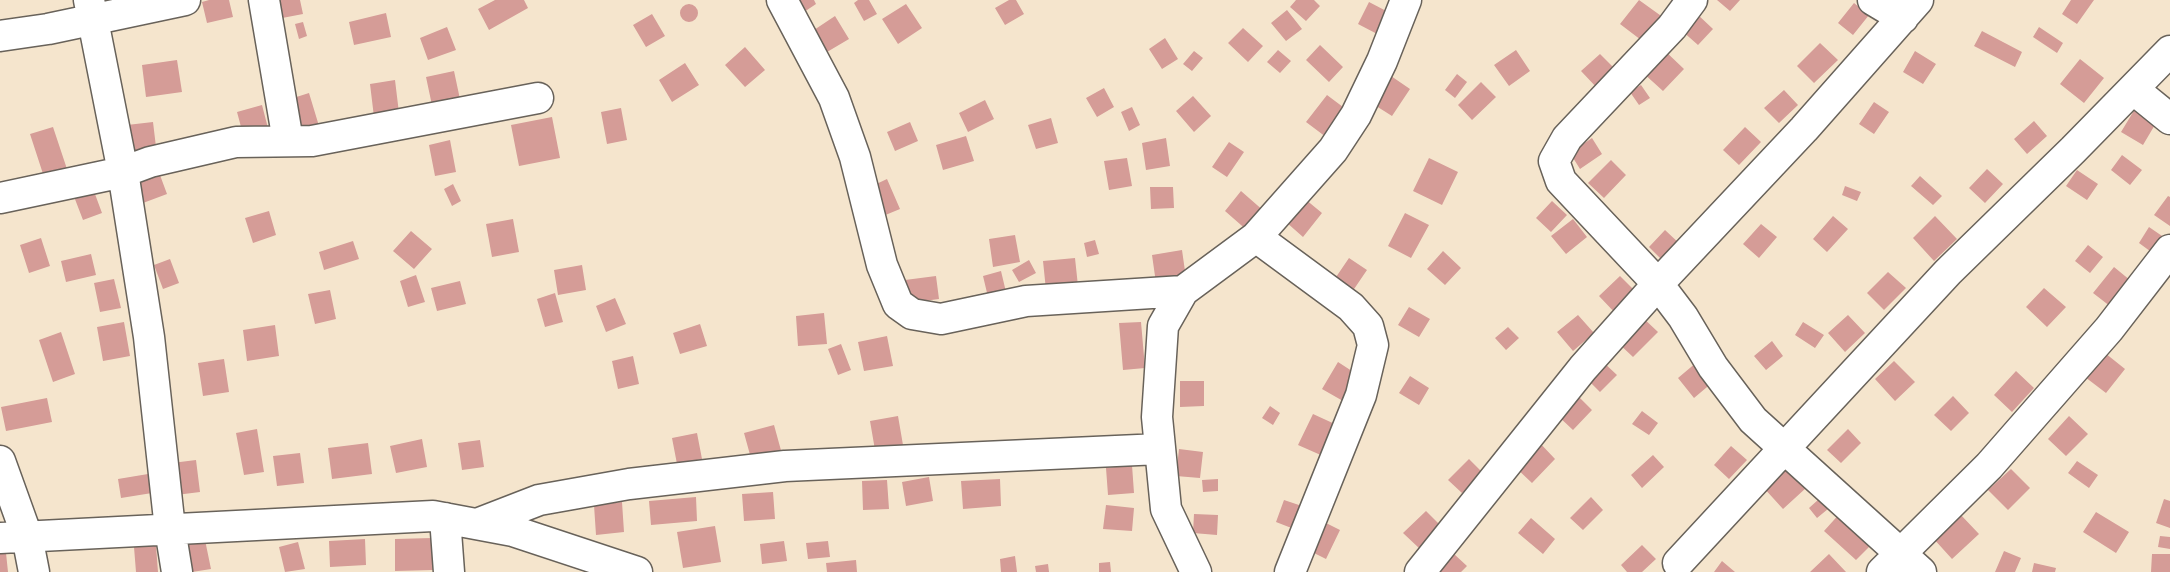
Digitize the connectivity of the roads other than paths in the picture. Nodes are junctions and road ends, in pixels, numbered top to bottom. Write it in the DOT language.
graph roads {
  1 [pos="185,0"];
  2 [pos="264,0"];
  3 [pos="782,0"];
  4 [pos="1406,0"];
  5 [pos="1692,0"];
  6 [pos="1873,0"];
  7 [pos="1910,9"];
  8 [pos="90,10"];
  9 [pos="0,36"];
  10 [pos="2170,51"];
  11 [pos="2133,89"];
  12 [pos="538,98"];
  13 [pos="2170,119"];
  14 [pos="288,141"];
  15 [pos="123,172"];
  16 [pos="0,198"];
  17 [pos="1256,237"];
  18 [pos="2170,250"];
  19 [pos="1658,284"];
  20 [pos="1183,291"];
  21 [pos="1160,449"];
  22 [pos="1785,449"];
  23 [pos="0,462"];
  24 [pos="445,518"];
  25 [pos="477,524"];
  26 [pos="170,529"];
  27 [pos="14,537"];
  28 [pos="1901,566"];
  29 [pos="1678,569"];
  30 [pos="34,572"];
  31 [pos="177,572"];
  32 [pos="449,572"];
  33 [pos="637,572"];
  34 [pos="1196,572"];
  35 [pos="1290,572"];
  36 [pos="1420,572"];
  1 -- 8 [label="street"];
  2 -- 14 [label="street"];
  3 -- 20 [label="street"];
  4 -- 17 [label="street"];
  5 -- 19 [label="street"];
  6 -- 7 [label="street"];
  7 -- 19 [label="street"];
  8 -- 9 [label="street"];
  8 -- 15 [label="street"];
  10 -- 11 [label="street"];
  11 -- 13 [label="street"];
  11 -- 22 [label="street"];
  12 -- 14 [label="street"];
  14 -- 15 [label="street"];
  15 -- 16 [label="street"];
  15 -- 26 [label="street"];
  17 -- 20 [label="street"];
  17 -- 35 [label="street"];
  18 -- 28 [label="street"];
  19 -- 22 [label="street"];
  19 -- 36 [label="street"];
  20 -- 21 [label="street"];
  21 -- 25 [label="street"];
  21 -- 34 [label="street"];
  22 -- 28 [label="street"];
  22 -- 29 [label="street"];
  23 -- 27 [label="street"];
  24 -- 25 [label="street"];
  24 -- 26 [label="street"];
  24 -- 32 [label="street"];
  25 -- 33 [label="street"];
  26 -- 27 [label="street"];
  26 -- 31 [label="street"];
  27 -- 30 [label="street"];
}
